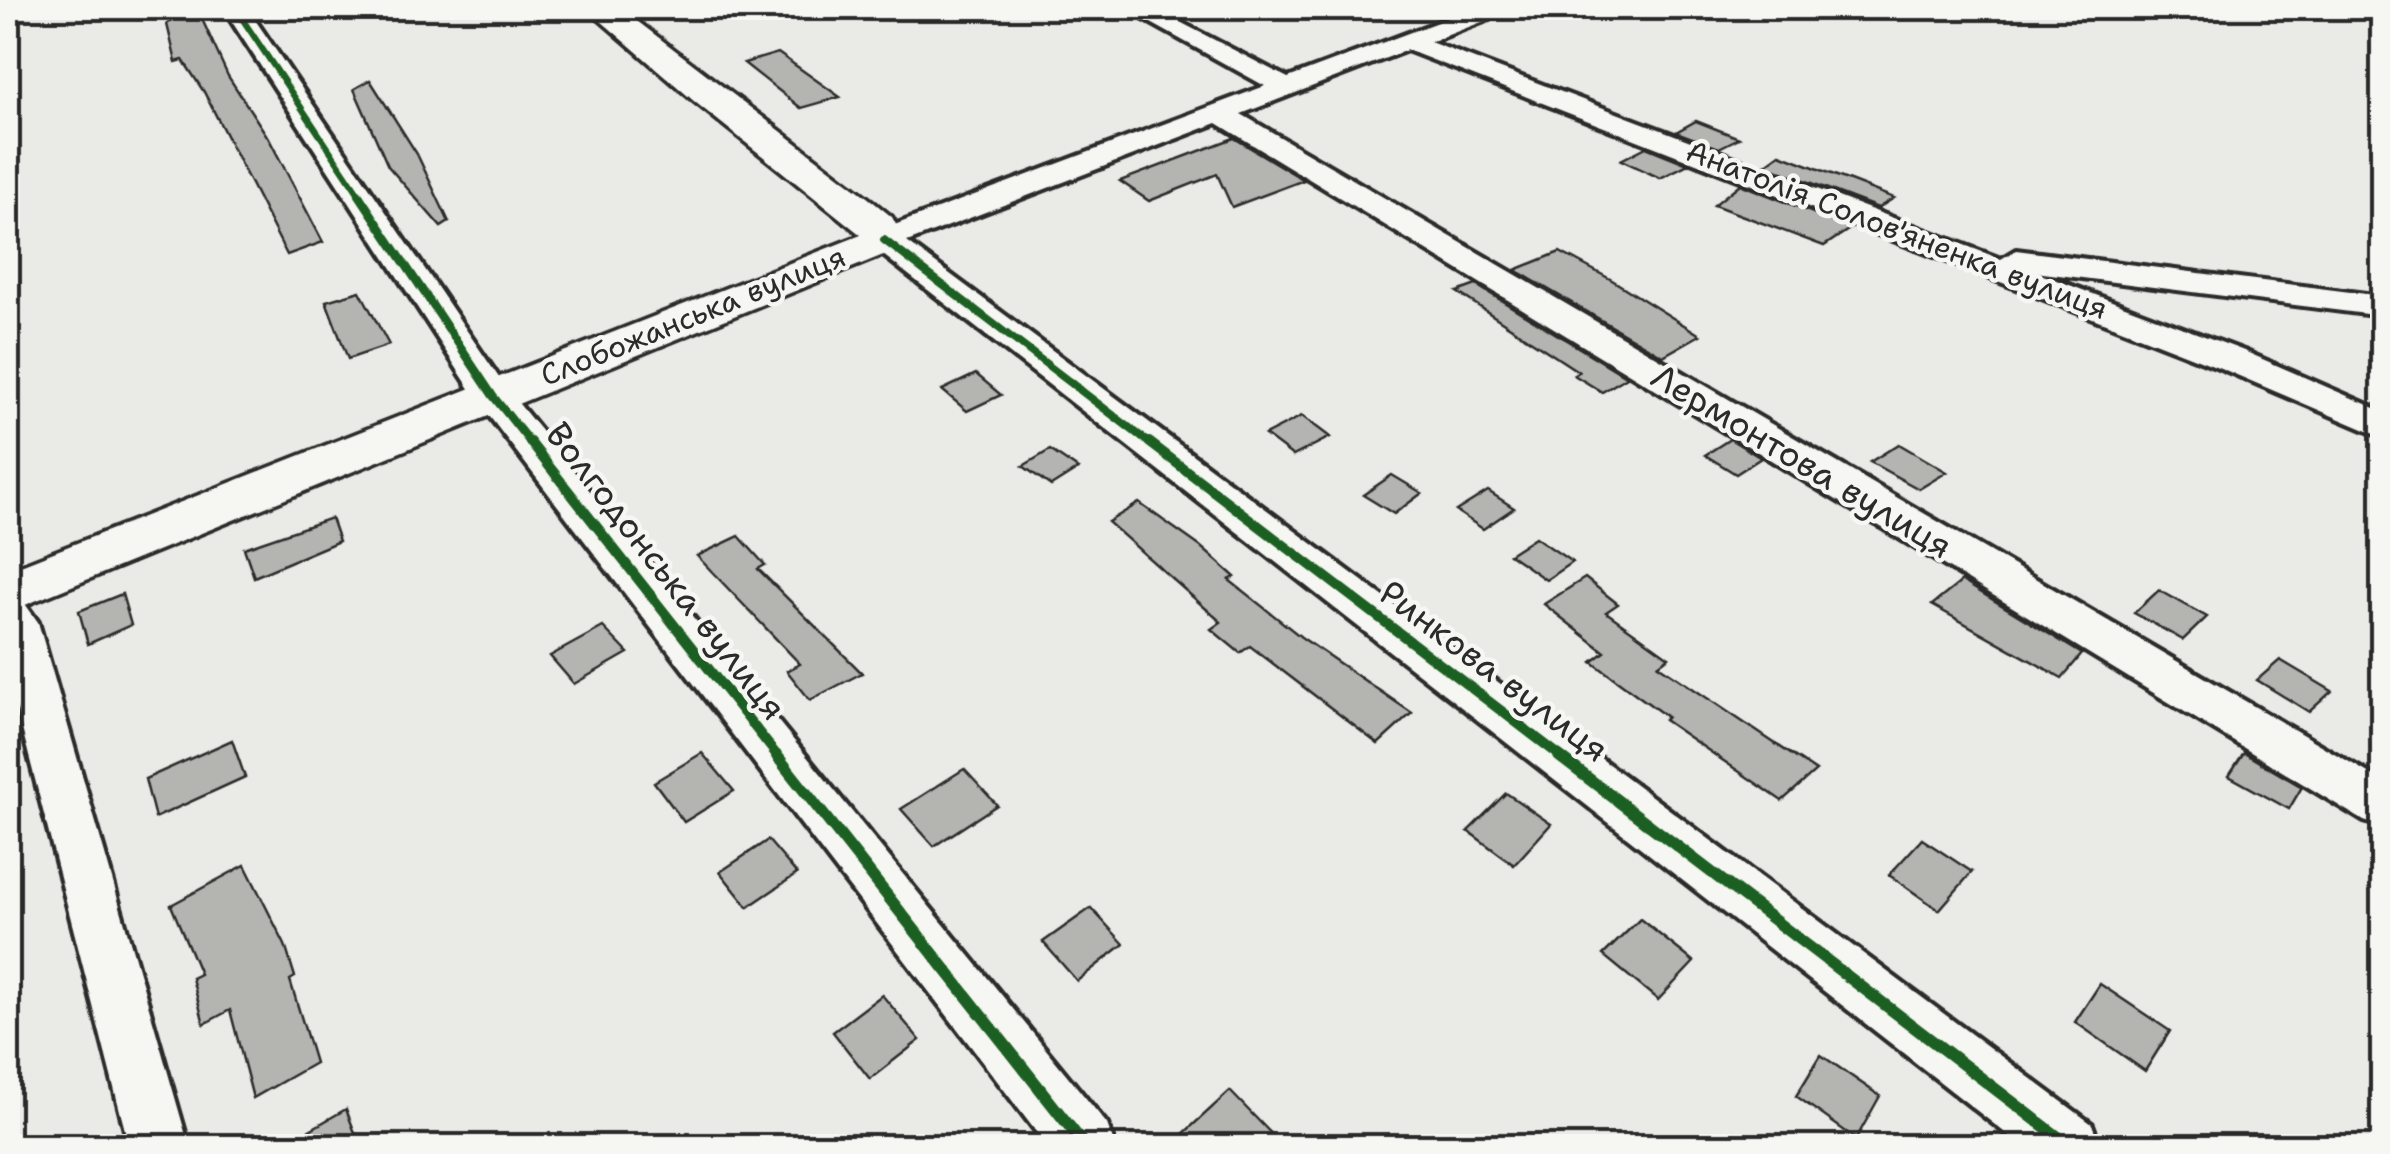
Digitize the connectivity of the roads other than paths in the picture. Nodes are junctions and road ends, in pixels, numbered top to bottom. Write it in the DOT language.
graph roads {
  1 [pos="235,8"];
  2 [pos="601,8"];
  3 [pos="1136,8"];
  4 [pos="1490,8"];
  5 [pos="1408,42"];
  6 [pos="1290,89"];
  7 [pos="1222,116"];
  8 [pos="884,240"];
  9 [pos="1948,251"];
  10 [pos="2382,306"];
  11 [pos="492,396"];
  12 [pos="2382,426"];
  13 [pos="8,592"];
  14 [pos="8,612"];
  15 [pos="2382,806"];
  16 [pos="159,1146"];
  17 [pos="1085,1146"];
  18 [pos="2070,1146"];
  1 -- 11 [label="street, Волгодонська вулиця"];
  2 -- 8 [label="main road, Ринкова вулиця"];
  3 -- 6 [label="street"];
  4 -- 5 [label="street, Слобожанська вулиця"];
  5 -- 6 [label="street, Слобожанська вулиця"];
  5 -- 9 [label="street, Анатолія Солов'яненка вулиця"];
  6 -- 7 [label="street, Слобожанська вулиця"];
  7 -- 8 [label="street, Слобожанська вулиця"];
  7 -- 15 [label="street, Лермонтова вулиця"];
  8 -- 11 [label="main road, Слобожанська вулиця"];
  8 -- 18 [label="street, Ринкова вулиця"];
  9 -- 10 [label="street"];
  9 -- 12 [label="street, Анатолія Солов'яненка вулиця"];
  11 -- 13 [label="main road, Слобожанська вулиця"];
  11 -- 17 [label="street, Волгодонська вулиця"];
  14 -- 16 [label="street"];
}
